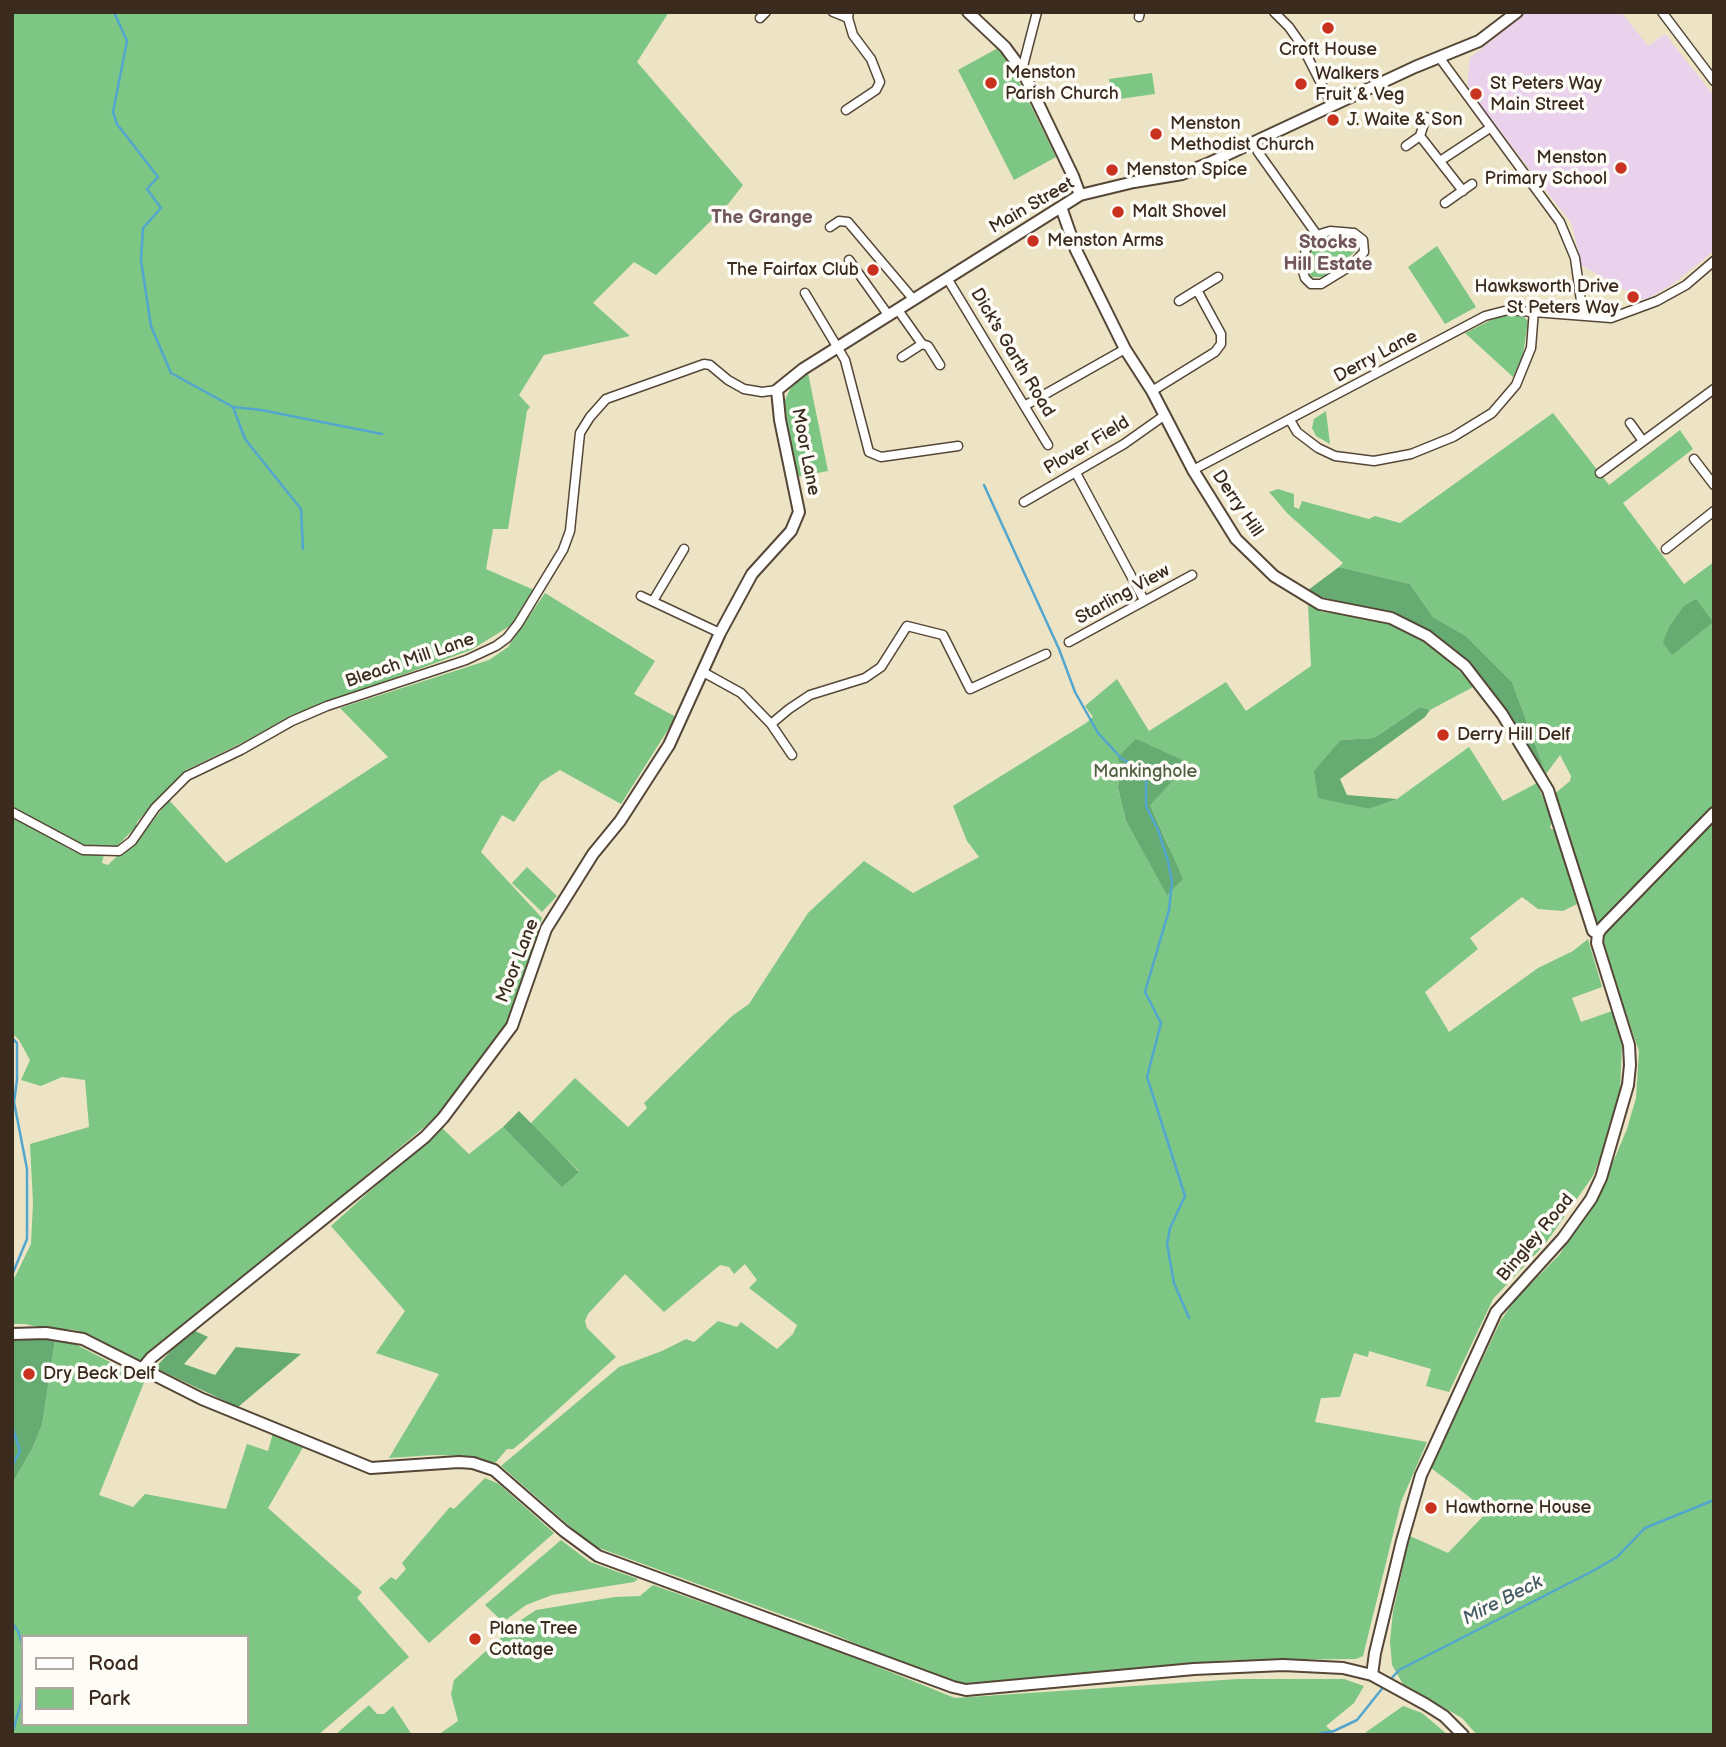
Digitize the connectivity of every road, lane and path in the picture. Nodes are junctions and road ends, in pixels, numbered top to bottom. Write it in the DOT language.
graph roads {
  1 [pos="833,12"];
  2 [pos="968,12"];
  3 [pos="1037,12"];
  4 [pos="1274,12"];
  5 [pos="1517,12"];
  6 [pos="1662,12"];
  7 [pos="849,15"];
  8 [pos="1439,57"];
  9 [pos="1022,70"];
  10 [pos="1714,81"];
  11 [pos="1332,105"];
  12 [pos="846,110"];
  13 [pos="1426,117"];
  14 [pos="1490,128"];
  15 [pos="1420,136"];
  16 [pos="1254,143"];
  17 [pos="1406,146"];
  18 [pos="1440,161"];
  19 [pos="1472,184"];
  20 [pos="1463,191"];
  21 [pos="1080,195"];
  22 [pos="1445,203"];
  23 [pos="1061,207"];
  24 [pos="830,227"];
  25 [pos="1317,235"];
  26 [pos="849,260"];
  27 [pos="1714,261"];
  28 [pos="1218,277"];
  29 [pos="947,278"];
  30 [pos="1197,290"];
  31 [pos="805,293"];
  32 [pos="914,300"];
  33 [pos="1179,301"];
  34 [pos="1534,310"];
  35 [pos="893,313"];
  36 [pos="1583,315"];
  37 [pos="922,344"];
  38 [pos="839,348"];
  39 [pos="1125,349"];
  40 [pos="902,357"];
  41 [pos="940,365"];
  42 [pos="1714,389"];
  43 [pos="777,390"];
  44 [pos="1152,391"];
  45 [pos="1026,405"];
  46 [pos="1164,415"];
  47 [pos="1290,420"];
  48 [pos="1630,423"];
  49 [pos="1643,441"];
  50 [pos="1048,445"];
  51 [pos="958,446"];
  52 [pos="1694,459"];
  53 [pos="1194,470"];
  54 [pos="1076,472"];
  55 [pos="1600,473"];
  56 [pos="1714,485"];
  57 [pos="1024,502"];
  58 [pos="1714,511"];
  59 [pos="684,549"];
  60 [pos="1666,549"];
  61 [pos="1192,575"];
  62 [pos="641,596"];
  63 [pos="1144,600"];
  64 [pos="653,601"];
  65 [pos="720,634"];
  66 [pos="1069,642"];
  67 [pos="1046,654"];
  68 [pos="703,672"];
  69 [pos="771,724"];
  70 [pos="792,755"];
  71 [pos="12,812"];
  72 [pos="1714,813"];
  73 [pos="1598,934"];
  74 [pos="12,1334"];
  75 [pos="142,1369"];
  76 [pos="1373,1675"];
  77 [pos="1462,1735"];
  1 -- 7 [label="street"];
  2 -- 9 [label="street"];
  3 -- 9 [label="street"];
  4 -- 11 [label="street"];
  5 -- 8 [label="street, Main Street"];
  6 -- 10 [label="street"];
  7 -- 12 [label="street"];
  8 -- 11 [label="street, Main Street"];
  8 -- 14 [label="street"];
  9 -- 21 [label="street"];
  11 -- 16 [label="street, Main Street"];
  13 -- 15 [label="street"];
  14 -- 18 [label="street"];
  14 -- 36 [label="street"];
  15 -- 17 [label="street"];
  15 -- 18 [label="street"];
  16 -- 21 [label="street, Main Street"];
  16 -- 25 [label="street"];
  18 -- 20 [label="street"];
  19 -- 20 [label="street"];
  20 -- 22 [label="street"];
  21 -- 23 [label="street, Main Street"];
  23 -- 29 [label="street, Main Street"];
  23 -- 39 [label="street, Derry Hill"];
  24 -- 32 [label="street"];
  25 -- 25 [label="street"];
  26 -- 35 [label="street"];
  27 -- 36 [label="street, Derry Lane"];
  28 -- 30 [label="street"];
  29 -- 32 [label="street, Main Street"];
  29 -- 45 [label="street, Dick's Garth Road"];
  30 -- 33 [label="street"];
  30 -- 44 [label="street"];
  31 -- 38 [label="street"];
  32 -- 35 [label="street, Main Street"];
  34 -- 36 [label="street, Derry Lane"];
  34 -- 47 [label="street, Derry Lane"];
  34 -- 47 [label="street"];
  35 -- 37 [label="street"];
  35 -- 38 [label="street, Main Street"];
  37 -- 40 [label="street"];
  37 -- 41 [label="street"];
  38 -- 43 [label="street, Main Street"];
  38 -- 51 [label="street"];
  39 -- 44 [label="street, Derry Hill"];
  39 -- 45 [label="street"];
  42 -- 49 [label="street"];
  43 -- 65 [label="street, Moor Lane"];
  43 -- 71 [label="street, Bleach Mill Lane"];
  44 -- 46 [label="street, Derry Hill"];
  45 -- 50 [label="street, Dick's Garth Road"];
  46 -- 53 [label="street, Derry Hill"];
  46 -- 54 [label="street, Plover Field"];
  47 -- 53 [label="street, Derry Lane"];
  48 -- 49 [label="street"];
  49 -- 55 [label="street"];
  52 -- 56 [label="street"];
  53 -- 73 [label="street, Derry Hill"];
  54 -- 57 [label="street, Plover Field"];
  54 -- 63 [label="street"];
  58 -- 60 [label="street"];
  59 -- 64 [label="street"];
  61 -- 63 [label="street, Starling View"];
  62 -- 64 [label="street"];
  63 -- 66 [label="street, Starling View"];
  64 -- 65 [label="street"];
  65 -- 68 [label="street, Moor Lane"];
  67 -- 69 [label="street"];
  68 -- 69 [label="street"];
  68 -- 75 [label="street, Moor Lane"];
  69 -- 70 [label="street"];
  72 -- 73 [label="street"];
  73 -- 76 [label="street, Bingley Road"];
  74 -- 75 [label="street"];
  75 -- 76 [label="street"];
  76 -- 77 [label="street"];
}
